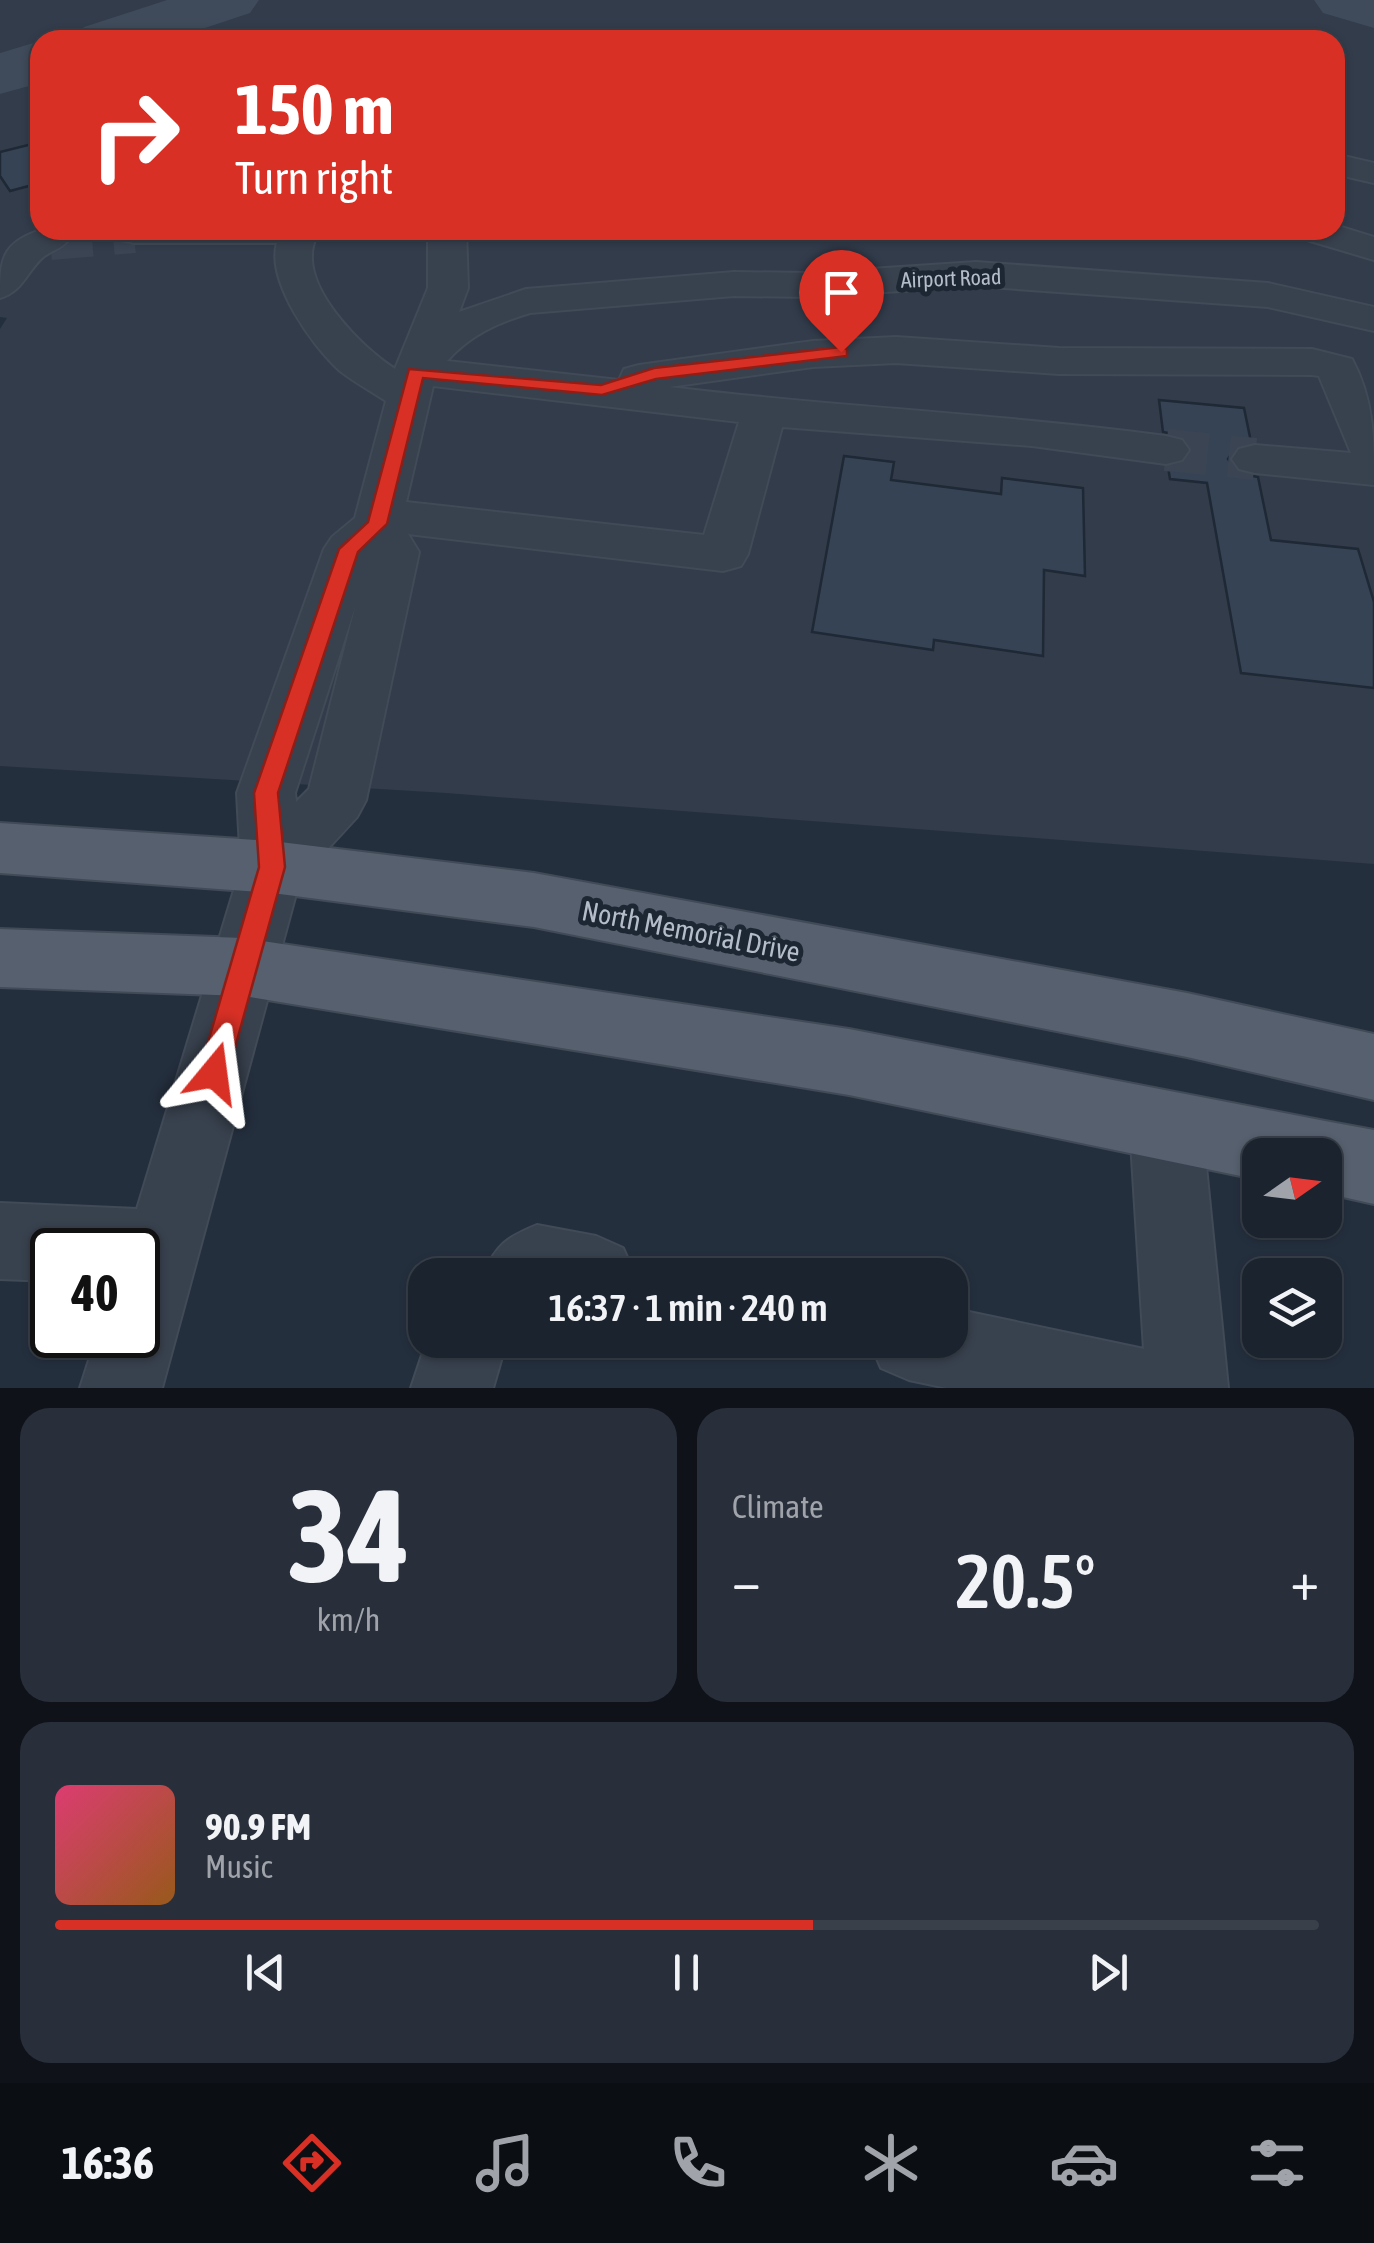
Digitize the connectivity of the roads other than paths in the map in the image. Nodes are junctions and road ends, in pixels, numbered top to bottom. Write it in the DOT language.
graph roads {
  1 [pos="1345,166"];
  2 [pos="1374,173"];
  3 [pos="1345,239"];
  4 [pos="46,240"];
  5 [pos="296,240"];
  6 [pos="446,240"];
  7 [pos="829,244"];
  8 [pos="1374,248"];
  9 [pos="734,284"];
  10 [pos="0,286"];
  11 [pos="448,288"];
  12 [pos="526,300"];
  13 [pos="1374,320"];
  14 [pos="412,384"];
  15 [pos="602,390"];
  16 [pos="764,412"];
  17 [pos="1166,450"];
  18 [pos="1374,454"];
  19 [pos="1255,459"];
  20 [pos="1374,470"];
  21 [pos="379,520"];
  22 [pos="0,848"];
  23 [pos="272,867"];
  24 [pos="0,958"];
  25 [pos="243,968"];
  26 [pos="1374,1067"];
  27 [pos="1166,1126"];
  28 [pos="1242,1141"];
  29 [pos="1342,1161"];
  30 [pos="1374,1167"];
  31 [pos="0,1241"];
  32 [pos="164,1248"];
  33 [pos="160,1261"];
  34 [pos="968,1352"];
  35 [pos="130,1358"];
  36 [pos="462,1358"];
  37 [pos="121,1388"];
  38 [pos="452,1388"];
  39 [pos="1140,1388"];
  40 [pos="1187,1388"];
  1 -- 2 [label="street"];
  3 -- 8 [label="street"];
  4 -- 10 [label="street"];
  5 -- 14 [label="street"];
  6 -- 11 [label="street, Airport Road"];
  7 -- 9 [label="street"];
  9 -- 12 [label="street, Airport Road"];
  9 -- 13 [label="street, Airport Road"];
  11 -- 12 [label="street, Airport Road"];
  11 -- 14 [label="street, Airport Road"];
  12 -- 14 [label="street, Airport Road"];
  14 -- 15 [label="street"];
  14 -- 21 [label="street, Airport Road"];
  15 -- 16 [label="street"];
  15 -- 18 [label="street"];
  16 -- 17 [label="street"];
  16 -- 21 [label="street"];
  19 -- 20 [label="street"];
  21 -- 23 [label="street, Airport Road"];
  22 -- 23 [label="main road, North Memorial Drive"];
  23 -- 25 [label="street, Airport Road"];
  23 -- 26 [label="main road, North Memorial Drive"];
  24 -- 25 [label="main road"];
  25 -- 27 [label="main road"];
  25 -- 32 [label="street, Airport Road"];
  27 -- 28 [label="main road"];
  27 -- 40 [label="street"];
  29 -- 30 [label="main road"];
  31 -- 32 [label="street"];
  32 -- 33 [label="street, Airport Road"];
  34 -- 39 [label="street"];
  35 -- 37 [label="street, Airport Road"];
  36 -- 38 [label="street"];
}
